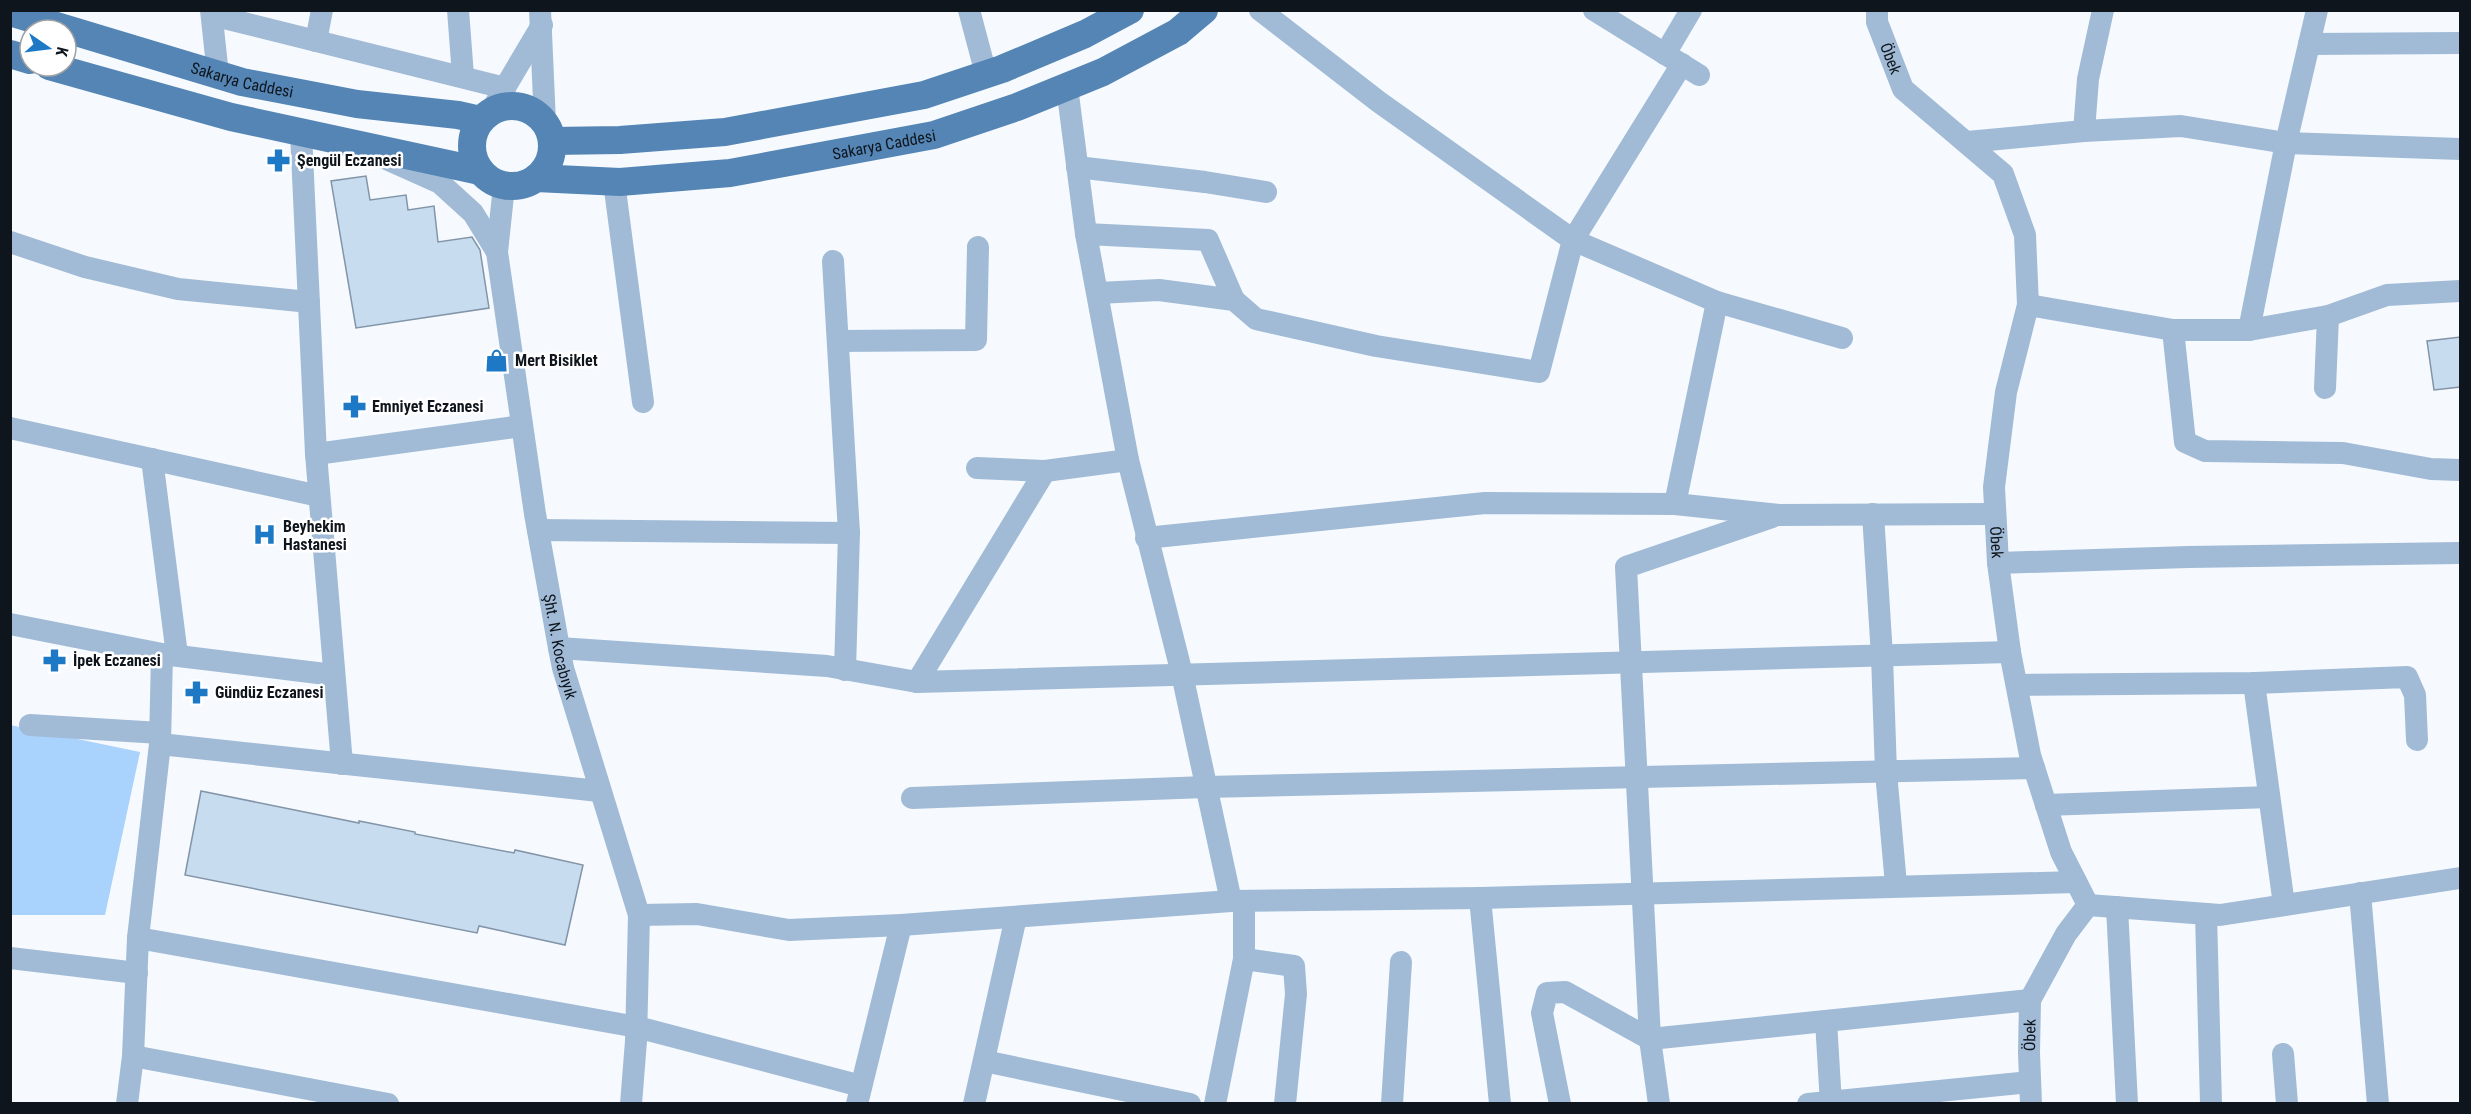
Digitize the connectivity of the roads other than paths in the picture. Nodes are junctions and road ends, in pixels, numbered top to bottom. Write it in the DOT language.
graph roads {
  1 [pos="322,10"];
  2 [pos="458,10"];
  3 [pos="969,10"];
  4 [pos="1130,10"];
  5 [pos="1204,10"];
  6 [pos="1260,10"];
  7 [pos="1594,10"];
  8 [pos="1691,10"];
  9 [pos="1877,10"];
  10 [pos="2103,10"];
  11 [pos="2317,10"];
  12 [pos="10,12"];
  13 [pos="211,13"];
  14 [pos="541,18"];
  15 [pos="316,41"];
  16 [pos="2460,43"];
  17 [pos="2309,44"];
  18 [pos="1682,64"];
  19 [pos="78,74"];
  20 [pos="986,74"];
  21 [pos="218,75"];
  22 [pos="463,76"];
  23 [pos="1067,87"];
  24 [pos="492,106"];
  25 [pos="2084,131"];
  26 [pos="301,132"];
  27 [pos="549,132"];
  28 [pos="1967,142"];
  29 [pos="2286,143"];
  30 [pos="352,144"];
  31 [pos="2460,149"];
  32 [pos="1077,167"];
  33 [pos="492,178"];
  34 [pos="536,178"];
  35 [pos="614,182"];
  36 [pos="1266,192"];
  37 [pos="1086,234"];
  38 [pos="1574,240"];
  39 [pos="10,242"];
  40 [pos="978,247"];
  41 [pos="497,252"];
  42 [pos="833,261"];
  43 [pos="2460,291"];
  44 [pos="1098,293"];
  45 [pos="1234,300"];
  46 [pos="309,302"];
  47 [pos="1717,302"];
  48 [pos="2028,305"];
  49 [pos="2328,316"];
  50 [pos="2174,330"];
  51 [pos="2249,330"];
  52 [pos="1842,338"];
  53 [pos="838,341"];
  54 [pos="2325,388"];
  55 [pos="643,402"];
  56 [pos="522,426"];
  57 [pos="10,428"];
  58 [pos="316,454"];
  59 [pos="152,459"];
  60 [pos="1128,460"];
  61 [pos="977,468"];
  62 [pos="2460,470"];
  63 [pos="1045,471"];
  64 [pos="319,496"];
  65 [pos="1675,504"];
  66 [pos="1873,514"];
  67 [pos="1995,514"];
  68 [pos="1779,515"];
  69 [pos="538,530"];
  70 [pos="849,533"];
  71 [pos="1146,538"];
  72 [pos="2460,553"];
  73 [pos="1998,563"];
  74 [pos="10,624"];
  75 [pos="559,648"];
  76 [pos="2010,652"];
  77 [pos="170,655"];
  78 [pos="1882,656"];
  79 [pos="1631,664"];
  80 [pos="845,670"];
  81 [pos="1182,674"];
  82 [pos="334,675"];
  83 [pos="916,682"];
  84 [pos="2254,683"];
  85 [pos="2017,685"];
  86 [pos="30,725"];
  87 [pos="160,739"];
  88 [pos="2417,740"];
  89 [pos="342,764"];
  90 [pos="2034,768"];
  91 [pos="1886,772"];
  92 [pos="1637,778"];
  93 [pos="1206,787"];
  94 [pos="599,791"];
  95 [pos="2269,797"];
  96 [pos="912,798"];
  97 [pos="2046,805"];
  98 [pos="2460,878"];
  99 [pos="2076,882"];
  100 [pos="1896,885"];
  101 [pos="1643,892"];
  102 [pos="2360,893"];
  103 [pos="1480,898"];
  104 [pos="1238,901"];
  105 [pos="2088,905"];
  106 [pos="2284,905"];
  107 [pos="2117,908"];
  108 [pos="2206,914"];
  109 [pos="639,915"];
  110 [pos="1016,916"];
  111 [pos="901,925"];
  112 [pos="138,938"];
  113 [pos="10,958"];
  114 [pos="1244,958"];
  115 [pos="1401,962"];
  116 [pos="136,973"];
  117 [pos="2030,1000"];
  118 [pos="1826,1021"];
  119 [pos="636,1027"];
  120 [pos="1650,1039"];
  121 [pos="2283,1054"];
  122 [pos="133,1056"];
  123 [pos="984,1060"];
  124 [pos="2031,1093"];
  125 [pos="859,1095"];
  126 [pos="1831,1102"];
  127 [pos="127,1104"];
  128 [pos="388,1104"];
  129 [pos="631,1104"];
  130 [pos="974,1104"];
  131 [pos="1190,1104"];
  132 [pos="1215,1104"];
  133 [pos="1285,1104"];
  134 [pos="1392,1104"];
  135 [pos="1500,1104"];
  136 [pos="1560,1104"];
  137 [pos="1659,1104"];
  138 [pos="1808,1104"];
  139 [pos="2127,1104"];
  140 [pos="2211,1104"];
  141 [pos="2287,1104"];
  142 [pos="2378,1104"];
  1 -- 15 [label="street"];
  2 -- 22 [label="street"];
  3 -- 20 [label="street"];
  4 -- 20 [label="main road"];
  5 -- 23 [label="main road, Sakarya Caddesi"];
  6 -- 38 [label="street"];
  7 -- 18 [label="street"];
  8 -- 18 [label="street"];
  9 -- 28 [label="street, Öbek"];
  10 -- 25 [label="street"];
  11 -- 17 [label="street"];
  12 -- 21 [label="main road, Sakarya Caddesi"];
  13 -- 15 [label="street"];
  13 -- 21 [label="street"];
  14 -- 24 [label="street"];
  14 -- 27 [label="street"];
  15 -- 22 [label="street"];
  16 -- 17 [label="street"];
  17 -- 29 [label="street"];
  18 -- 38 [label="street"];
  19 -- 26 [label="main road"];
  20 -- 27 [label="main road"];
  21 -- 24 [label="main road, Sakarya Caddesi"];
  22 -- 24 [label="street"];
  23 -- 32 [label="street"];
  23 -- 35 [label="main road, Sakarya Caddesi"];
  24 -- 27 [label="main road"];
  24 -- 33 [label="main road"];
  25 -- 28 [label="street"];
  25 -- 29 [label="street"];
  26 -- 30 [label="main road"];
  26 -- 46 [label="street"];
  27 -- 34 [label="main road"];
  28 -- 48 [label="street, Öbek"];
  29 -- 31 [label="street"];
  29 -- 51 [label="street"];
  30 -- 33 [label="main road"];
  30 -- 41 [label="street"];
  32 -- 36 [label="street"];
  32 -- 37 [label="street"];
  33 -- 34 [label="main road"];
  33 -- 41 [label="street, Şht. N. Kocabıyık"];
  34 -- 35 [label="main road, Sakarya Caddesi"];
  35 -- 55 [label="street"];
  37 -- 44 [label="street"];
  37 -- 45 [label="street"];
  38 -- 45 [label="street"];
  38 -- 47 [label="street"];
  39 -- 46 [label="street"];
  40 -- 53 [label="street"];
  41 -- 56 [label="street, Şht. N. Kocabıyık"];
  42 -- 53 [label="street"];
  43 -- 49 [label="street"];
  44 -- 45 [label="street"];
  44 -- 60 [label="street"];
  46 -- 58 [label="street"];
  47 -- 52 [label="street"];
  47 -- 65 [label="street"];
  48 -- 50 [label="street"];
  48 -- 67 [label="street, Öbek"];
  49 -- 51 [label="street"];
  49 -- 54 [label="street"];
  50 -- 51 [label="street"];
  50 -- 62 [label="street"];
  53 -- 70 [label="street"];
  56 -- 58 [label="street"];
  56 -- 69 [label="street, Şht. N. Kocabıyık"];
  57 -- 59 [label="street"];
  58 -- 64 [label="street"];
  59 -- 64 [label="street"];
  59 -- 77 [label="street"];
  60 -- 63 [label="street"];
  60 -- 71 [label="street"];
  61 -- 63 [label="street"];
  63 -- 83 [label="street"];
  64 -- 82 [label="street"];
  65 -- 68 [label="street"];
  65 -- 71 [label="street"];
  66 -- 67 [label="street"];
  66 -- 68 [label="street"];
  66 -- 78 [label="street"];
  67 -- 73 [label="street, Öbek"];
  68 -- 79 [label="street"];
  69 -- 70 [label="street"];
  69 -- 75 [label="street, Şht. N. Kocabıyık"];
  70 -- 80 [label="street"];
  71 -- 81 [label="street"];
  72 -- 73 [label="street"];
  73 -- 76 [label="street, Öbek"];
  74 -- 77 [label="street"];
  75 -- 80 [label="street"];
  75 -- 94 [label="street, Şht. N. Kocabıyık"];
  76 -- 78 [label="street"];
  76 -- 85 [label="street, Öbek"];
  77 -- 82 [label="street"];
  77 -- 87 [label="street"];
  78 -- 79 [label="street"];
  78 -- 91 [label="street"];
  79 -- 81 [label="street"];
  79 -- 92 [label="street"];
  80 -- 83 [label="street"];
  81 -- 83 [label="street"];
  81 -- 93 [label="street"];
  82 -- 89 [label="street"];
  84 -- 85 [label="street"];
  84 -- 88 [label="street"];
  84 -- 95 [label="street"];
  85 -- 90 [label="street, Öbek"];
  86 -- 87 [label="street"];
  87 -- 89 [label="street"];
  87 -- 112 [label="street"];
  89 -- 94 [label="street"];
  90 -- 91 [label="street"];
  90 -- 97 [label="street, Öbek"];
  91 -- 92 [label="street"];
  91 -- 100 [label="street"];
  92 -- 93 [label="street"];
  92 -- 101 [label="street"];
  93 -- 96 [label="street"];
  93 -- 104 [label="street"];
  94 -- 109 [label="street, Şht. N. Kocabıyık"];
  95 -- 97 [label="street"];
  95 -- 106 [label="street"];
  97 -- 99 [label="street, Öbek"];
  98 -- 102 [label="street"];
  99 -- 100 [label="street"];
  99 -- 105 [label="street, Öbek"];
  100 -- 101 [label="street"];
  101 -- 103 [label="street"];
  101 -- 120 [label="street"];
  102 -- 106 [label="street"];
  102 -- 142 [label="street"];
  103 -- 104 [label="street"];
  103 -- 135 [label="street"];
  104 -- 110 [label="street"];
  104 -- 114 [label="street"];
  105 -- 107 [label="street"];
  105 -- 117 [label="street, Öbek"];
  106 -- 108 [label="street"];
  107 -- 108 [label="street"];
  107 -- 139 [label="street"];
  108 -- 140 [label="street"];
  109 -- 111 [label="street"];
  109 -- 119 [label="street, Şht. N. Kocabıyık"];
  110 -- 111 [label="street"];
  110 -- 123 [label="street"];
  111 -- 125 [label="street"];
  112 -- 116 [label="street"];
  112 -- 119 [label="street"];
  113 -- 116 [label="street"];
  114 -- 132 [label="street"];
  114 -- 133 [label="street"];
  115 -- 134 [label="street"];
  116 -- 122 [label="street"];
  117 -- 118 [label="street"];
  117 -- 124 [label="street, Öbek"];
  118 -- 120 [label="street"];
  118 -- 126 [label="street"];
  119 -- 125 [label="street"];
  119 -- 129 [label="street, Şht. N. Kocabıyık"];
  120 -- 136 [label="street"];
  120 -- 137 [label="street"];
  121 -- 141 [label="street"];
  122 -- 127 [label="street"];
  122 -- 128 [label="street"];
  123 -- 130 [label="street"];
  123 -- 131 [label="street"];
  124 -- 126 [label="street"];
  126 -- 138 [label="street"];
}
